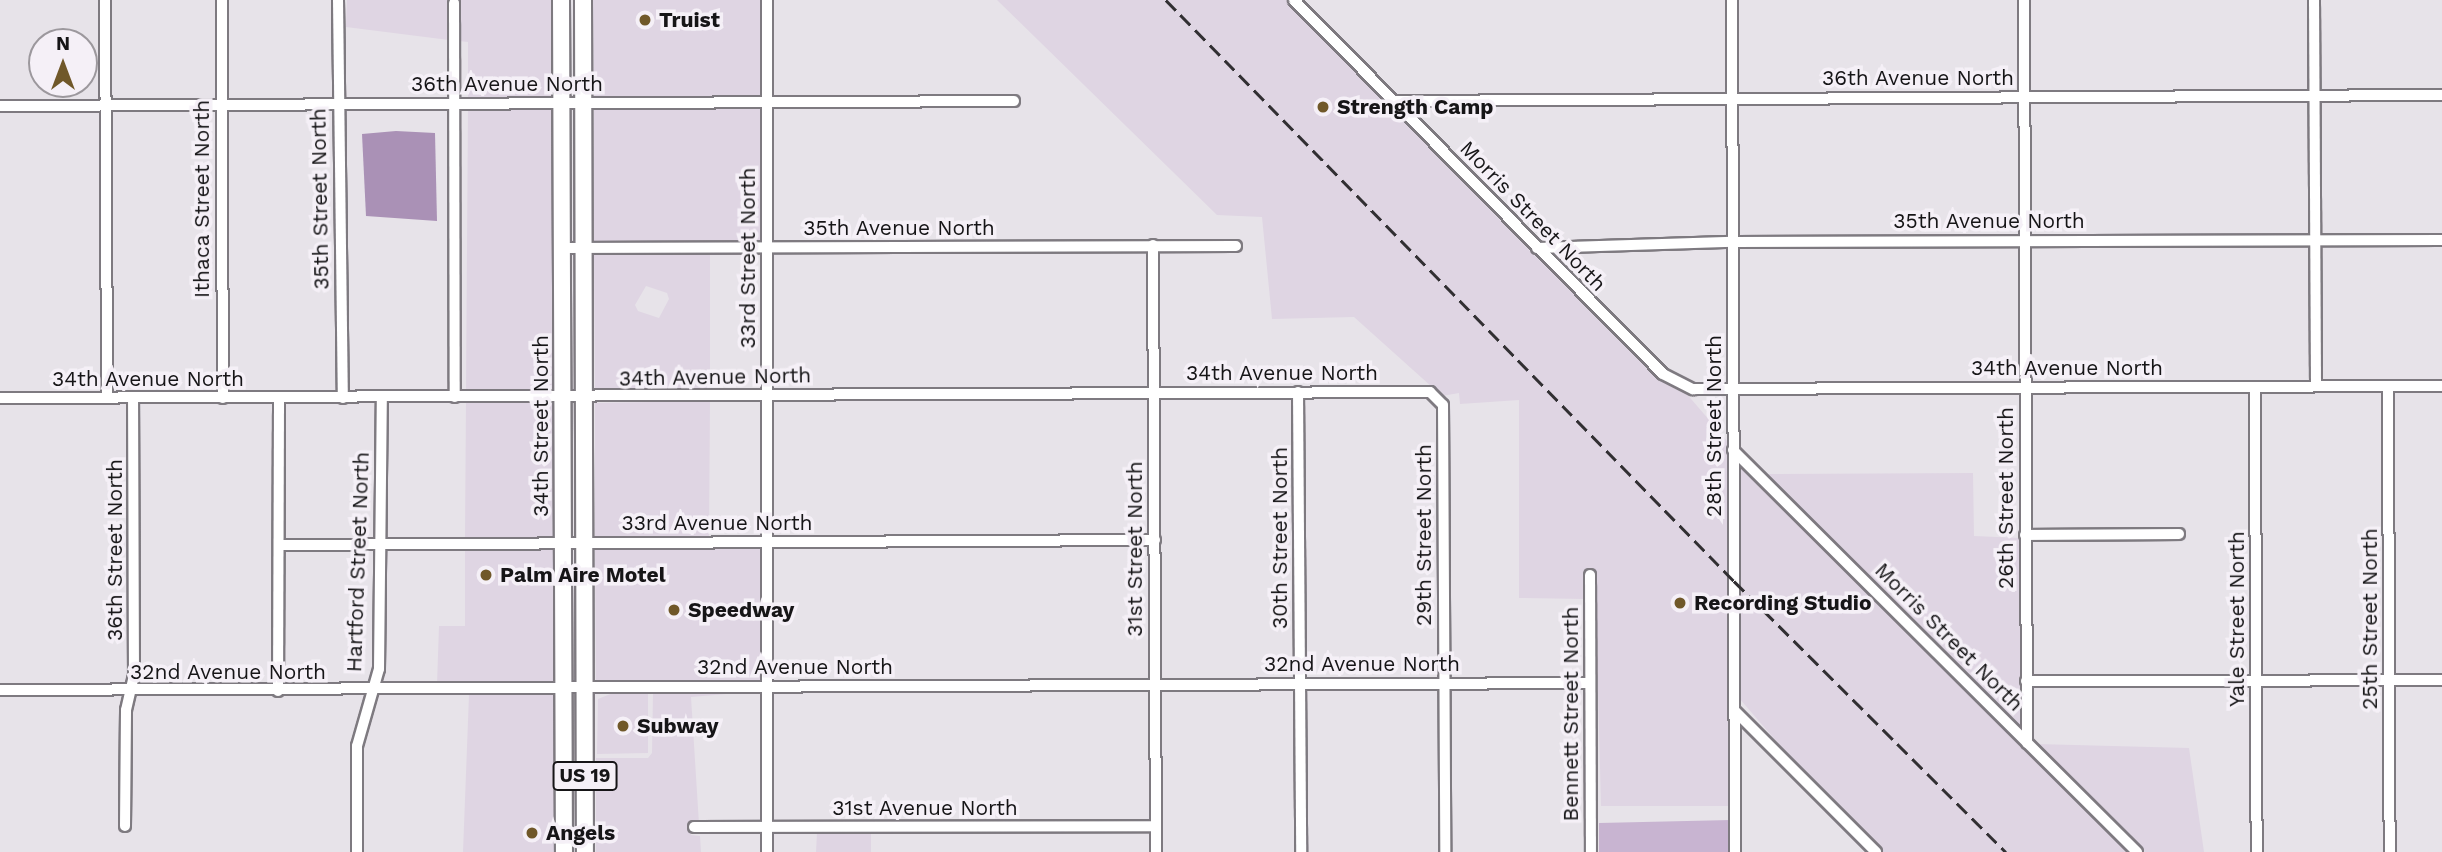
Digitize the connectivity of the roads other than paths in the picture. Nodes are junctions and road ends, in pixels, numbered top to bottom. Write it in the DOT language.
graph roads {
  1 [pos="105,0"];
  2 [pos="222,0"];
  3 [pos="338,0"];
  4 [pos="561,0"];
  5 [pos="576,0"];
  6 [pos="583,0"];
  7 [pos="767,0"];
  8 [pos="1294,0"];
  9 [pos="1732,0"];
  10 [pos="2024,0"];
  11 [pos="2314,0"];
  12 [pos="454,2"];
  13 [pos="583,17"];
  14 [pos="2314,95"];
  15 [pos="2442,95"];
  16 [pos="2024,97"];
  17 [pos="1732,98"];
  18 [pos="1014,101"];
  19 [pos="1395,101"];
  20 [pos="453,103"];
  21 [pos="583,103"];
  22 [pos="767,103"];
  23 [pos="562,104"];
  24 [pos="220,105"];
  25 [pos="337,105"];
  26 [pos="0,106"];
  27 [pos="105,106"];
  28 [pos="2024,240"];
  29 [pos="2315,240"];
  30 [pos="2442,240"];
  31 [pos="1732,242"];
  32 [pos="1153,245"];
  33 [pos="1236,246"];
  34 [pos="562,248"];
  35 [pos="583,248"];
  36 [pos="767,248"];
  37 [pos="1536,248"];
  38 [pos="2316,386"];
  39 [pos="2388,386"];
  40 [pos="2442,386"];
  41 [pos="2255,387"];
  42 [pos="2024,388"];
  43 [pos="1693,389"];
  44 [pos="1733,389"];
  45 [pos="1298,392"];
  46 [pos="1430,392"];
  47 [pos="1153,393"];
  48 [pos="767,395"];
  49 [pos="455,397"];
  50 [pos="562,397"];
  51 [pos="0,398"];
  52 [pos="107,398"];
  53 [pos="133,398"];
  54 [pos="223,398"];
  55 [pos="279,398"];
  56 [pos="343,398"];
  57 [pos="382,398"];
  58 [pos="584,398"];
  59 [pos="1733,450"];
  60 [pos="2179,534"];
  61 [pos="2025,535"];
  62 [pos="1155,540"];
  63 [pos="563,542"];
  64 [pos="584,542"];
  65 [pos="767,542"];
  66 [pos="381,543"];
  67 [pos="279,545"];
  68 [pos="1590,575"];
  69 [pos="2257,680"];
  70 [pos="2390,680"];
  71 [pos="2442,680"];
  72 [pos="2026,681"];
  73 [pos="1444,683"];
  74 [pos="1590,683"];
  75 [pos="1154,684"];
  76 [pos="1299,684"];
  77 [pos="767,685"];
  78 [pos="564,688"];
  79 [pos="585,688"];
  80 [pos="371,690"];
  81 [pos="0,691"];
  82 [pos="278,691"];
  83 [pos="131,692"];
  84 [pos="1734,710"];
  85 [pos="2027,743"];
  86 [pos="125,826"];
  87 [pos="1156,826"];
  88 [pos="694,827"];
  89 [pos="767,828"];
  90 [pos="564,829"];
  91 [pos="585,829"];
  92 [pos="358,852"];
  93 [pos="564,852"];
  94 [pos="585,852"];
  95 [pos="767,852"];
  96 [pos="1156,852"];
  97 [pos="1301,852"];
  98 [pos="1444,852"];
  99 [pos="1591,852"];
  100 [pos="1735,852"];
  101 [pos="1876,852"];
  102 [pos="2137,852"];
  103 [pos="2257,852"];
  104 [pos="2390,852"];
  1 -- 27 [label="street"];
  2 -- 24 [label="street, Ithaca Street North"];
  3 -- 25 [label="street, 35th Street North"];
  4 -- 23 [label="highway, 34th Street North / US 19"];
  5 -- 13 [label="highway"];
  6 -- 13 [label="highway, 34th Street North / US 19"];
  7 -- 22 [label="street, 33rd Street North"];
  8 -- 19 [label="street, Morris Street North"];
  9 -- 17 [label="street, 28th Street North"];
  10 -- 16 [label="street, 26th Street North"];
  11 -- 14 [label="street"];
  12 -- 20 [label="street"];
  13 -- 21 [label="highway, 34th Street North / US 19"];
  14 -- 15 [label="street, 36th Avenue North"];
  14 -- 16 [label="street, 36th Avenue North"];
  14 -- 29 [label="street"];
  16 -- 17 [label="street, 36th Avenue North"];
  16 -- 28 [label="street, 26th Street North"];
  17 -- 19 [label="street, 36th Avenue North"];
  17 -- 31 [label="street, 28th Street North"];
  18 -- 22 [label="street, 36th Avenue North"];
  19 -- 37 [label="street, Morris Street North"];
  20 -- 23 [label="street, 36th Avenue North"];
  20 -- 25 [label="street, 36th Avenue North"];
  20 -- 49 [label="street"];
  21 -- 22 [label="street, 36th Avenue North"];
  21 -- 23 [label="street, 36th Avenue North"];
  21 -- 35 [label="highway, 34th Street North / US 19"];
  22 -- 36 [label="street, 33rd Street North"];
  23 -- 34 [label="highway, 34th Street North / US 19"];
  24 -- 25 [label="street, 36th Avenue North"];
  24 -- 27 [label="street, 36th Avenue North"];
  24 -- 54 [label="street, Ithaca Street North"];
  25 -- 56 [label="street, 35th Street North"];
  26 -- 27 [label="street, 36th Avenue North"];
  27 -- 52 [label="street"];
  28 -- 29 [label="street, 35th Avenue North"];
  28 -- 31 [label="street, 35th Avenue North"];
  28 -- 42 [label="street, 26th Street North"];
  29 -- 30 [label="street, 35th Avenue North"];
  29 -- 38 [label="street"];
  31 -- 37 [label="street, 35th Avenue North"];
  31 -- 44 [label="street, 28th Street North"];
  32 -- 33 [label="street, 35th Avenue North"];
  32 -- 36 [label="street, 35th Avenue North"];
  32 -- 47 [label="street, 31st Street North"];
  34 -- 35 [label="street, 35th Avenue North"];
  34 -- 50 [label="highway, 34th Street North / US 19"];
  35 -- 36 [label="street, 35th Avenue North"];
  35 -- 58 [label="highway, 34th Street North / US 19"];
  36 -- 48 [label="street, 33rd Street North"];
  37 -- 43 [label="street, Morris Street North"];
  38 -- 39 [label="street, 34th Avenue North"];
  38 -- 41 [label="street, 34th Avenue North"];
  39 -- 40 [label="street, 34th Avenue North"];
  39 -- 70 [label="street, 25th Street North"];
  41 -- 42 [label="street, 34th Avenue North"];
  41 -- 69 [label="street, Yale Street North"];
  42 -- 44 [label="street, 34th Avenue North"];
  42 -- 61 [label="street, 26th Street North"];
  43 -- 44 [label="street, 34th Avenue North"];
  44 -- 59 [label="street, 28th Street North"];
  45 -- 46 [label="street, 34th Avenue North"];
  45 -- 47 [label="street, 34th Avenue North"];
  45 -- 76 [label="street, 30th Street North"];
  46 -- 73 [label="street, 29th Street North"];
  47 -- 48 [label="street, 34th Avenue North"];
  47 -- 62 [label="street, 31st Street North"];
  48 -- 58 [label="street, 34th Avenue North"];
  48 -- 65 [label="street, 33rd Street North"];
  49 -- 50 [label="street, 34th Avenue North"];
  49 -- 57 [label="street, 34th Avenue North"];
  50 -- 58 [label="street, 34th Avenue North"];
  50 -- 63 [label="highway, 34th Street North / US 19"];
  51 -- 52 [label="street, 34th Avenue North"];
  52 -- 53 [label="street, 34th Avenue North"];
  53 -- 54 [label="street, 34th Avenue North"];
  53 -- 83 [label="street, 36th Street North"];
  54 -- 55 [label="street, 34th Avenue North"];
  55 -- 56 [label="street, 34th Avenue North"];
  55 -- 67 [label="street"];
  56 -- 57 [label="street, 34th Avenue North"];
  57 -- 66 [label="street, Hartford Street North"];
  58 -- 64 [label="highway, 34th Street North / US 19"];
  59 -- 84 [label="street, 28th Street North"];
  59 -- 85 [label="street, Morris Street North"];
  60 -- 61 [label="street"];
  61 -- 72 [label="street, 26th Street North"];
  62 -- 65 [label="street, 33rd Avenue North"];
  62 -- 75 [label="street, 31st Street North"];
  63 -- 64 [label="street, 33rd Avenue North"];
  63 -- 66 [label="street, 33rd Avenue North"];
  63 -- 78 [label="highway, 34th Street North / US 19"];
  64 -- 65 [label="street, 33rd Avenue North"];
  64 -- 79 [label="highway, 34th Street North / US 19"];
  65 -- 77 [label="street, 33rd Street North"];
  66 -- 67 [label="street, 33rd Avenue North"];
  66 -- 80 [label="street, Hartford Street North"];
  67 -- 82 [label="street"];
  68 -- 74 [label="street, Bennett Street North"];
  69 -- 70 [label="street"];
  69 -- 72 [label="street"];
  69 -- 103 [label="street, Yale Street North"];
  70 -- 71 [label="street"];
  70 -- 104 [label="street, 25th Street North"];
  72 -- 85 [label="street, 26th Street North"];
  73 -- 74 [label="street, 32nd Avenue North"];
  73 -- 76 [label="street, 32nd Avenue North"];
  73 -- 98 [label="street, 29th Street North"];
  74 -- 99 [label="street, Bennett Street North"];
  75 -- 76 [label="street, 32nd Avenue North"];
  75 -- 77 [label="street, 32nd Avenue North"];
  75 -- 87 [label="street, 31st Street North"];
  76 -- 97 [label="street, 30th Street North"];
  77 -- 79 [label="street, 32nd Avenue North"];
  77 -- 89 [label="street, 33rd Street North"];
  78 -- 79 [label="street, 32nd Avenue North"];
  78 -- 80 [label="street, 32nd Avenue North"];
  78 -- 90 [label="highway, 34th Street North / US 19"];
  79 -- 91 [label="highway, 34th Street North / US 19"];
  80 -- 82 [label="street, 32nd Avenue North"];
  80 -- 92 [label="street, Hartford Street North"];
  81 -- 83 [label="street, 32nd Avenue North"];
  82 -- 83 [label="street, 32nd Avenue North"];
  83 -- 86 [label="street, 36th Street North"];
  84 -- 100 [label="street, 28th Street North"];
  84 -- 101 [label="street"];
  85 -- 102 [label="street, Morris Street North"];
  87 -- 89 [label="street, 31st Avenue North"];
  87 -- 96 [label="street, 31st Street North"];
  88 -- 89 [label="street, 31st Avenue North"];
  89 -- 95 [label="street, 33rd Street North"];
  90 -- 91 [label="street"];
  90 -- 93 [label="highway, 34th Street North / US 19"];
  91 -- 94 [label="highway, 34th Street North / US 19"];
}
